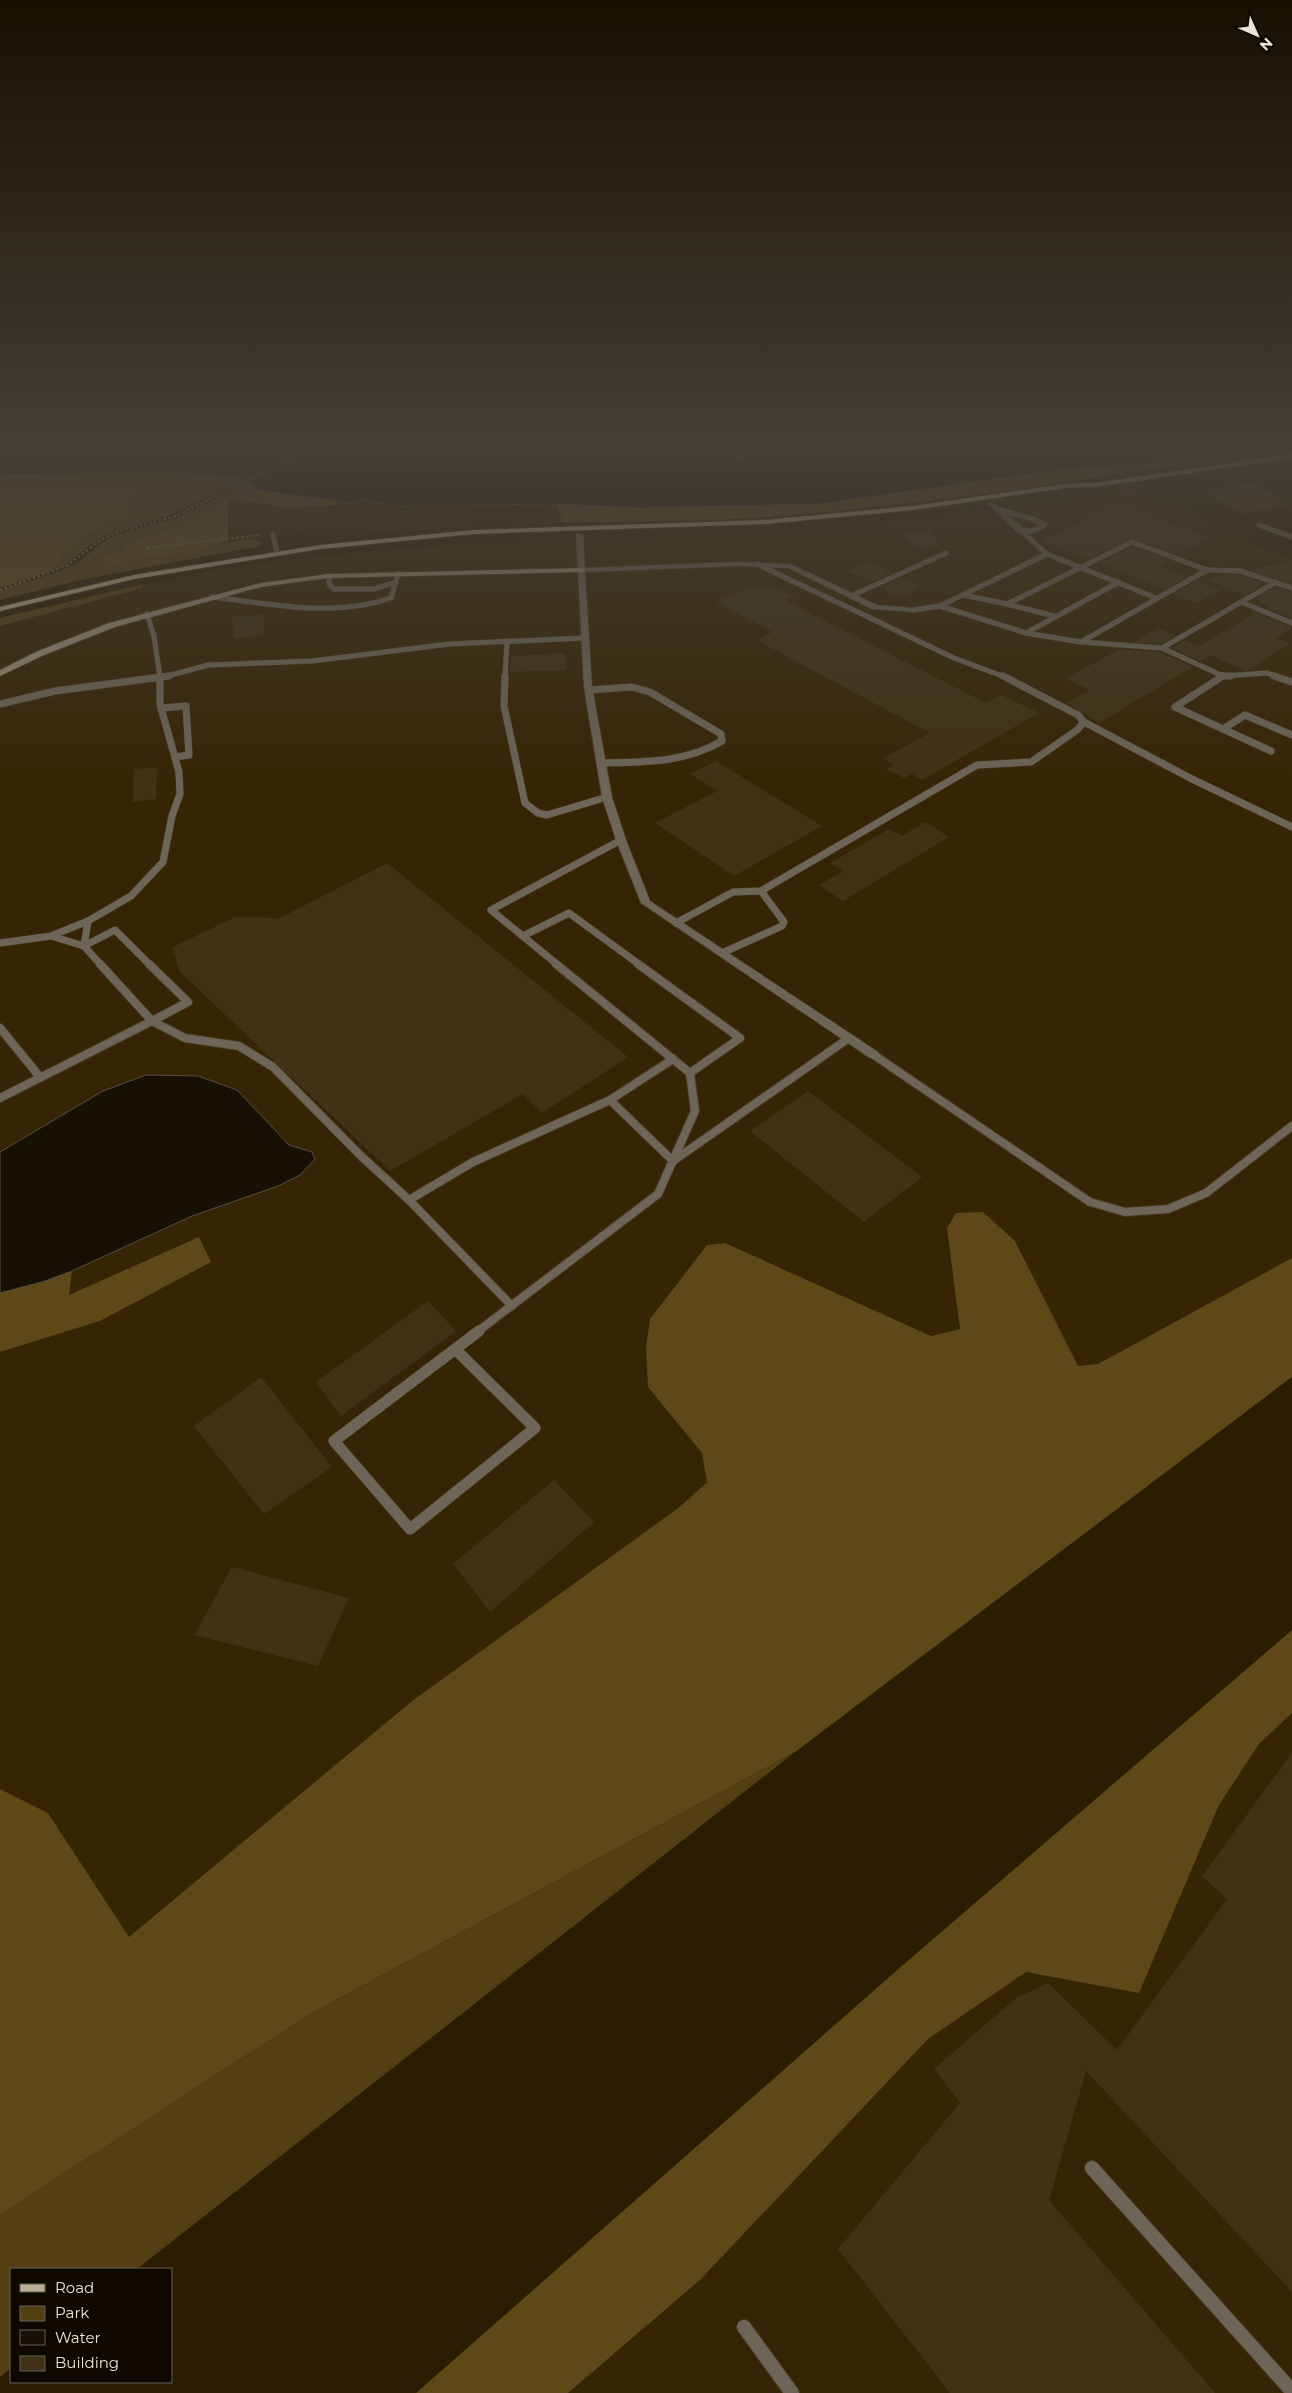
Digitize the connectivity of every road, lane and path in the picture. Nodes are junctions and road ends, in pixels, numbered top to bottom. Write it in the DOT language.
graph roads {
  1 [pos="72,562"];
  2 [pos="226,562"];
  3 [pos="581,562"];
  4 [pos="927,562"];
  5 [pos="1032,562"];
  6 [pos="1067,562"];
  7 [pos="1092,562"];
  8 [pos="1185,562"];
  9 [pos="758,564"];
  10 [pos="1081,567"];
  11 [pos="582,570"];
  12 [pos="1207,570"];
  13 [pos="328,576"];
  14 [pos="397,578"];
  15 [pos="1119,582"];
  16 [pos="1276,582"];
  17 [pos="1292,588"];
  18 [pos="0,590"];
  19 [pos="962,595"];
  20 [pos="851,596"];
  21 [pos="212,597"];
  22 [pos="1156,598"];
  23 [pos="1241,602"];
  24 [pos="1007,604"];
  25 [pos="940,606"];
  26 [pos="0,609"];
  27 [pos="912,610"];
  28 [pos="147,614"];
  29 [pos="1054,616"];
  30 [pos="1292,623"];
  31 [pos="1026,633"];
  32 [pos="585,638"];
  33 [pos="507,641"];
  34 [pos="1081,642"];
  35 [pos="1162,648"];
  36 [pos="0,673"];
  37 [pos="1223,676"];
  38 [pos="160,678"];
  39 [pos="1292,682"];
  40 [pos="588,690"];
  41 [pos="0,704"];
  42 [pos="161,708"];
  43 [pos="1084,722"];
  44 [pos="1223,729"];
  45 [pos="1292,735"];
  46 [pos="1271,751"];
  47 [pos="176,757"];
  48 [pos="601,763"];
  49 [pos="607,797"];
  50 [pos="1292,827"];
  51 [pos="621,840"];
  52 [pos="761,891"];
  53 [pos="88,921"];
  54 [pos="676,923"];
  55 [pos="50,936"];
  56 [pos="523,936"];
  57 [pos="0,943"];
  58 [pos="84,946"];
  59 [pos="722,953"];
  60 [pos="152,1020"];
  61 [pos="0,1028"];
  62 [pos="849,1038"];
  63 [pos="874,1055"];
  64 [pos="673,1058"];
  65 [pos="690,1073"];
  66 [pos="40,1078"];
  67 [pos="0,1098"];
  68 [pos="610,1100"];
  69 [pos="1292,1126"];
  70 [pos="673,1161"];
  71 [pos="409,1200"];
  72 [pos="512,1306"];
  73 [pos="455,1349"];
  74 [pos="1092,2168"];
  75 [pos="744,2327"];
  76 [pos="1292,2391"];
  77 [pos="792,2393"];
  1 -- 18 [label="path"];
  2 -- 26 [label="main road"];
  3 -- 11 [label="street"];
  4 -- 20 [label="lane"];
  5 -- 19 [label="lane"];
  6 -- 10 [label="lane"];
  7 -- 10 [label="lane"];
  8 -- 12 [label="lane"];
  9 -- 11 [label="street"];
  9 -- 20 [label="street"];
  9 -- 43 [label="lane"];
  10 -- 15 [label="lane"];
  10 -- 24 [label="lane"];
  11 -- 14 [label="street"];
  11 -- 32 [label="street"];
  12 -- 16 [label="lane"];
  12 -- 22 [label="lane"];
  13 -- 14 [label="street"];
  13 -- 14 [label="lane"];
  13 -- 21 [label="street"];
  14 -- 21 [label="lane"];
  15 -- 22 [label="lane"];
  15 -- 29 [label="lane"];
  16 -- 17 [label="lane"];
  16 -- 23 [label="lane"];
  19 -- 24 [label="lane"];
  19 -- 25 [label="lane"];
  20 -- 27 [label="street"];
  21 -- 28 [label="street"];
  22 -- 34 [label="lane"];
  23 -- 30 [label="lane"];
  23 -- 35 [label="lane"];
  24 -- 29 [label="lane"];
  25 -- 27 [label="lane"];
  25 -- 31 [label="lane"];
  28 -- 36 [label="street"];
  28 -- 38 [label="lane"];
  29 -- 31 [label="lane"];
  31 -- 34 [label="lane"];
  32 -- 33 [label="lane"];
  32 -- 40 [label="street"];
  33 -- 38 [label="lane"];
  33 -- 49 [label="lane"];
  34 -- 35 [label="lane"];
  35 -- 37 [label="lane"];
  37 -- 39 [label="lane"];
  37 -- 44 [label="lane"];
  38 -- 41 [label="lane"];
  38 -- 42 [label="lane"];
  40 -- 48 [label="street"];
  40 -- 48 [label="lane"];
  42 -- 47 [label="lane"];
  42 -- 47 [label="lane"];
  43 -- 50 [label="lane"];
  43 -- 52 [label="lane"];
  44 -- 45 [label="lane"];
  44 -- 46 [label="lane"];
  47 -- 53 [label="lane"];
  48 -- 49 [label="street"];
  49 -- 51 [label="street"];
  51 -- 54 [label="street"];
  51 -- 56 [label="lane"];
  52 -- 54 [label="lane"];
  52 -- 59 [label="lane"];
  53 -- 55 [label="lane"];
  53 -- 58 [label="lane"];
  54 -- 59 [label="street"];
  55 -- 57 [label="lane"];
  55 -- 58 [label="lane"];
  56 -- 64 [label="lane"];
  56 -- 65 [label="lane"];
  58 -- 60 [label="lane"];
  58 -- 60 [label="lane"];
  59 -- 62 [label="street"];
  60 -- 66 [label="lane"];
  60 -- 71 [label="lane"];
  61 -- 66 [label="lane"];
  62 -- 63 [label="street"];
  62 -- 70 [label="lane"];
  63 -- 69 [label="lane"];
  64 -- 65 [label="lane"];
  64 -- 68 [label="lane"];
  65 -- 70 [label="lane"];
  66 -- 67 [label="lane"];
  68 -- 70 [label="lane"];
  68 -- 71 [label="lane"];
  70 -- 72 [label="lane"];
  71 -- 72 [label="lane"];
  72 -- 73 [label="lane"];
  73 -- 73 [label="lane"];
  74 -- 76 [label="lane"];
  75 -- 77 [label="lane"];
}
